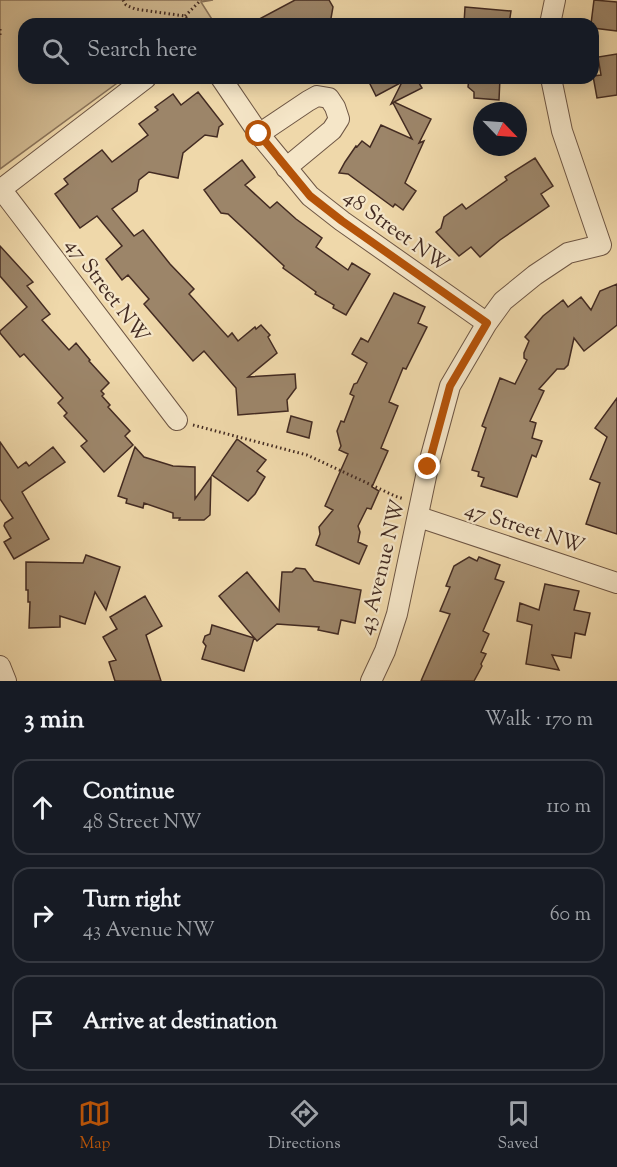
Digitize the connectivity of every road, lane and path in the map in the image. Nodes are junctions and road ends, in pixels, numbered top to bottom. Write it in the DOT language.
graph roads {
  1 [pos="123,0"];
  2 [pos="201,0"];
  3 [pos="555,0"];
  4 [pos="185,16"];
  5 [pos="551,18"];
  6 [pos="0,29"];
  7 [pos="0,36"];
  8 [pos="138,84"];
  9 [pos="225,84"];
  10 [pos="552,84"];
  11 [pos="259,134"];
  12 [pos="286,168"];
  13 [pos="1,190"];
  14 [pos="609,242"];
  15 [pos="487,323"];
  16 [pos="177,420"];
  17 [pos="420,510"];
  18 [pos="617,583"];
  19 [pos="0,666"];
  20 [pos="6,681"];
  21 [pos="371,681"];
  1 -- 4 [label="path"];
  2 -- 4 [label="path"];
  3 -- 5 [label="street"];
  6 -- 7 [label="path"];
  8 -- 13 [label="street"];
  9 -- 11 [label="street, 48 Street NW"];
  10 -- 14 [label="street, 43 Avenue NW"];
  11 -- 12 [label="street, 48 Street NW"];
  11 -- 12 [label="street"];
  12 -- 15 [label="street, 48 Street NW"];
  13 -- 16 [label="street, 47 Street NW"];
  14 -- 15 [label="street, 43 Avenue NW"];
  15 -- 17 [label="street, 43 Avenue NW"];
  16 -- 17 [label="path"];
  17 -- 18 [label="street, 47 Street NW"];
  17 -- 21 [label="street, 43 Avenue NW"];
  19 -- 20 [label="street"];
}
